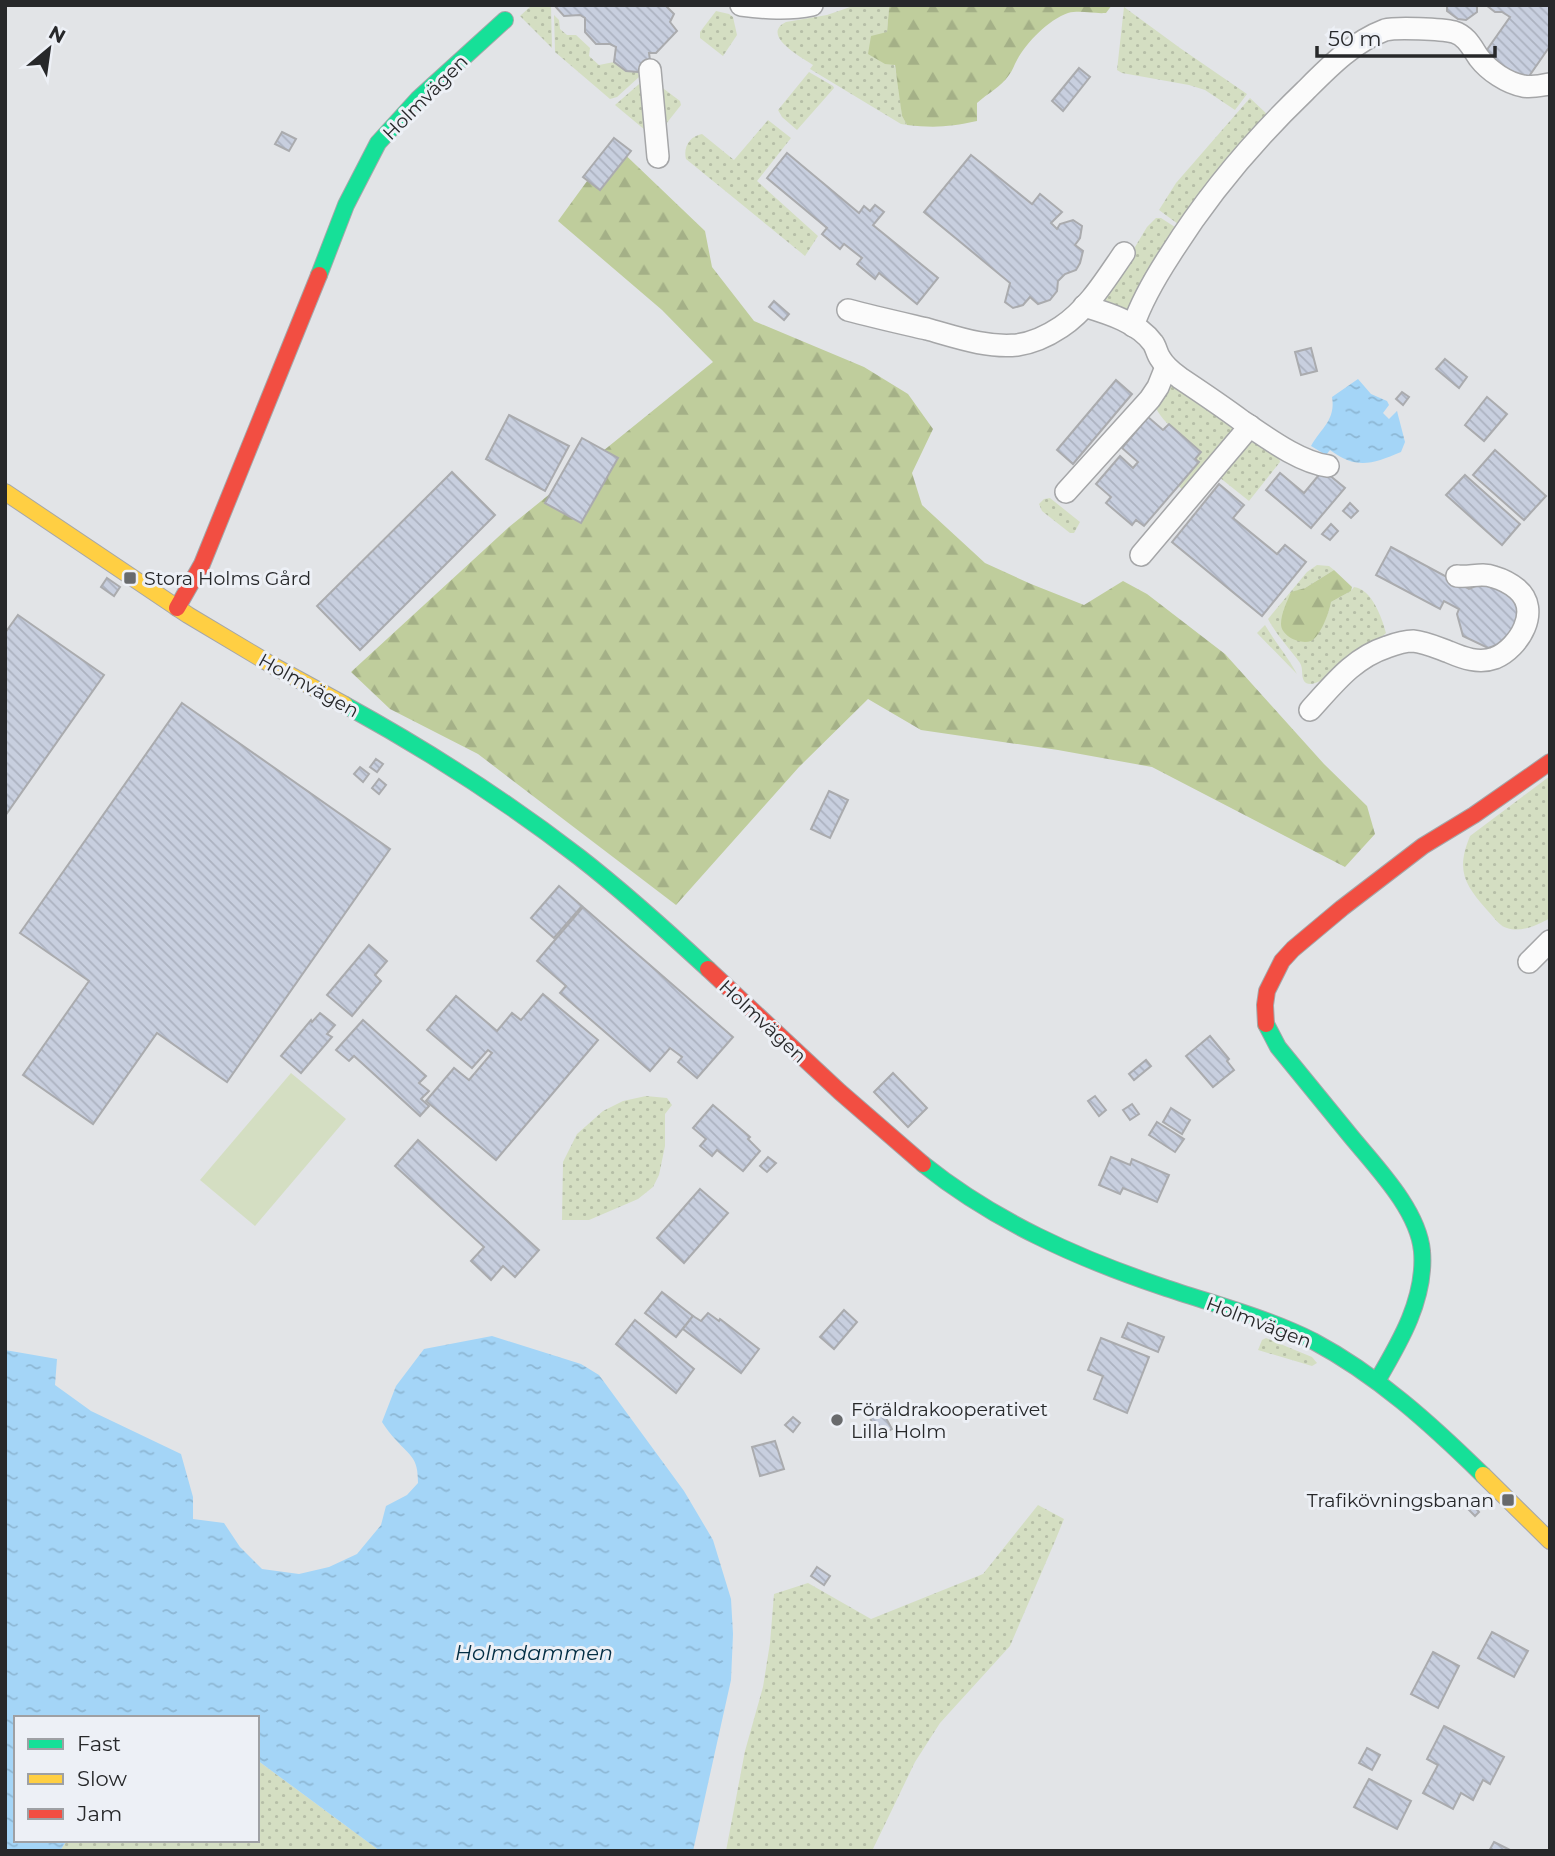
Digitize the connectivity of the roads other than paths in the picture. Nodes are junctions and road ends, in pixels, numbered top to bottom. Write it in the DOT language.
graph roads {
  1 [pos="741,5"];
  2 [pos="812,5"];
  3 [pos="505,20"];
  4 [pos="650,70"];
  5 [pos="1550,84"];
  6 [pos="658,157"];
  7 [pos="1124,253"];
  8 [pos="1084,306"];
  9 [pos="848,310"];
  10 [pos="1133,326"];
  11 [pos="1166,367"];
  12 [pos="1250,426"];
  13 [pos="1328,466"];
  14 [pos="5,492"];
  15 [pos="1066,492"];
  16 [pos="1142,555"];
  17 [pos="1457,576"];
  18 [pos="177,608"];
  19 [pos="1310,710"];
  20 [pos="1550,762"];
  21 [pos="1550,941"];
  22 [pos="1529,962"];
  23 [pos="1377,1381"];
  24 [pos="1550,1541"];
  1 -- 2 [label="street"];
  3 -- 18 [label="street, Holmvägen"];
  4 -- 6 [label="street"];
  5 -- 10 [label="street"];
  7 -- 8 [label="street"];
  8 -- 9 [label="street"];
  8 -- 10 [label="street"];
  10 -- 11 [label="street"];
  11 -- 12 [label="street"];
  11 -- 15 [label="street"];
  12 -- 13 [label="street"];
  12 -- 16 [label="street"];
  14 -- 18 [label="street, Holmvägen"];
  17 -- 19 [label="street"];
  18 -- 23 [label="street, Holmvägen"];
  20 -- 23 [label="street"];
  21 -- 22 [label="street"];
  23 -- 24 [label="street, Holmvägen"];
}
